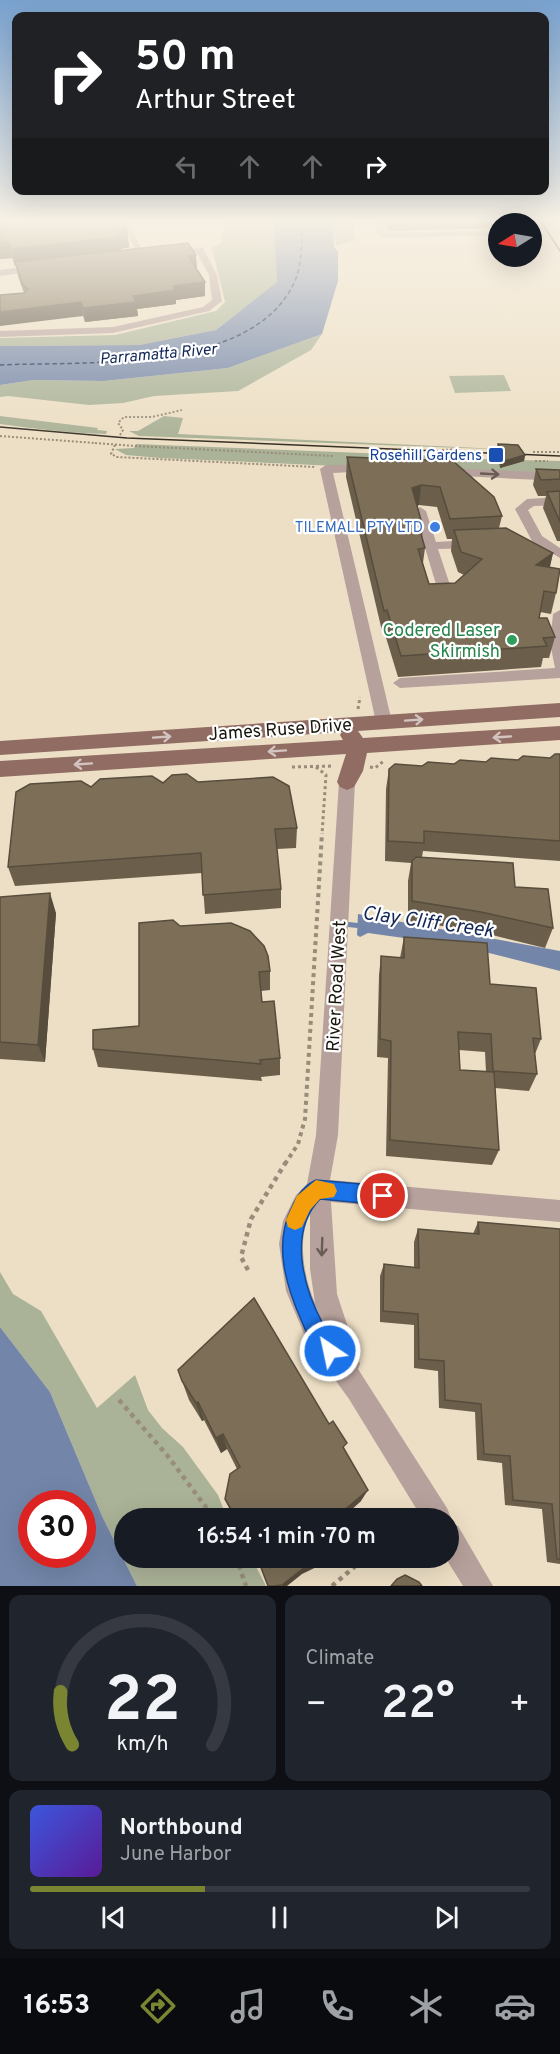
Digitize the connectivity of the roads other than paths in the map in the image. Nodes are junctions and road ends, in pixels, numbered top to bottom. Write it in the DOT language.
graph roads {
  1 [pos="216,294"];
  2 [pos="0,334"];
  3 [pos="385,470"];
  4 [pos="432,471"];
  5 [pos="560,477"];
  6 [pos="560,501"];
  7 [pos="420,511"];
  8 [pos="484,543"];
  9 [pos="431,546"];
  10 [pos="560,554"];
  11 [pos="445,591"];
  12 [pos="560,614"];
  13 [pos="560,665"];
  14 [pos="560,673"];
  15 [pos="400,683"];
  16 [pos="560,710"];
  17 [pos="384,722"];
  18 [pos="334,725"];
  19 [pos="560,733"];
  20 [pos="357,747"];
  21 [pos="0,748"];
  22 [pos="311,758"];
  23 [pos="0,769"];
  24 [pos="347,782"];
  25 [pos="316,1190"];
  26 [pos="560,1211"];
  27 [pos="431,1508"];
  28 [pos="459,1554"];
  29 [pos="479,1586"];
  1 -- 2 [label="street"];
  3 -- 17 [label="street"];
  4 -- 5 [label="street, one-way"];
  6 -- 10 [label="street"];
  7 -- 9 [label="street"];
  8 -- 9 [label="street"];
  9 -- 11 [label="street"];
  12 -- 13 [label="street"];
  14 -- 15 [label="street"];
  17 -- 16 [label="main road, James Ruse Drive, one-way"];
  17 -- 18 [label="main road, James Ruse Drive"];
  18 -- 20 [label="main road"];
  21 -- 18 [label="main road, James Ruse Drive, one-way"];
  19 -- 20 [label="main road, James Ruse Drive, one-way"];
  20 -- 22 [label="main road, James Ruse Drive"];
  20 -- 24 [label="main road"];
  22 -- 23 [label="main road, James Ruse Drive, one-way"];
  22 -- 24 [label="main road"];
  24 -- 25 [label="street, River Road West"];
  25 -- 26 [label="street"];
  25 -- 27 [label="street, River Road West"];
  28 -- 29 [label="street"];
}
